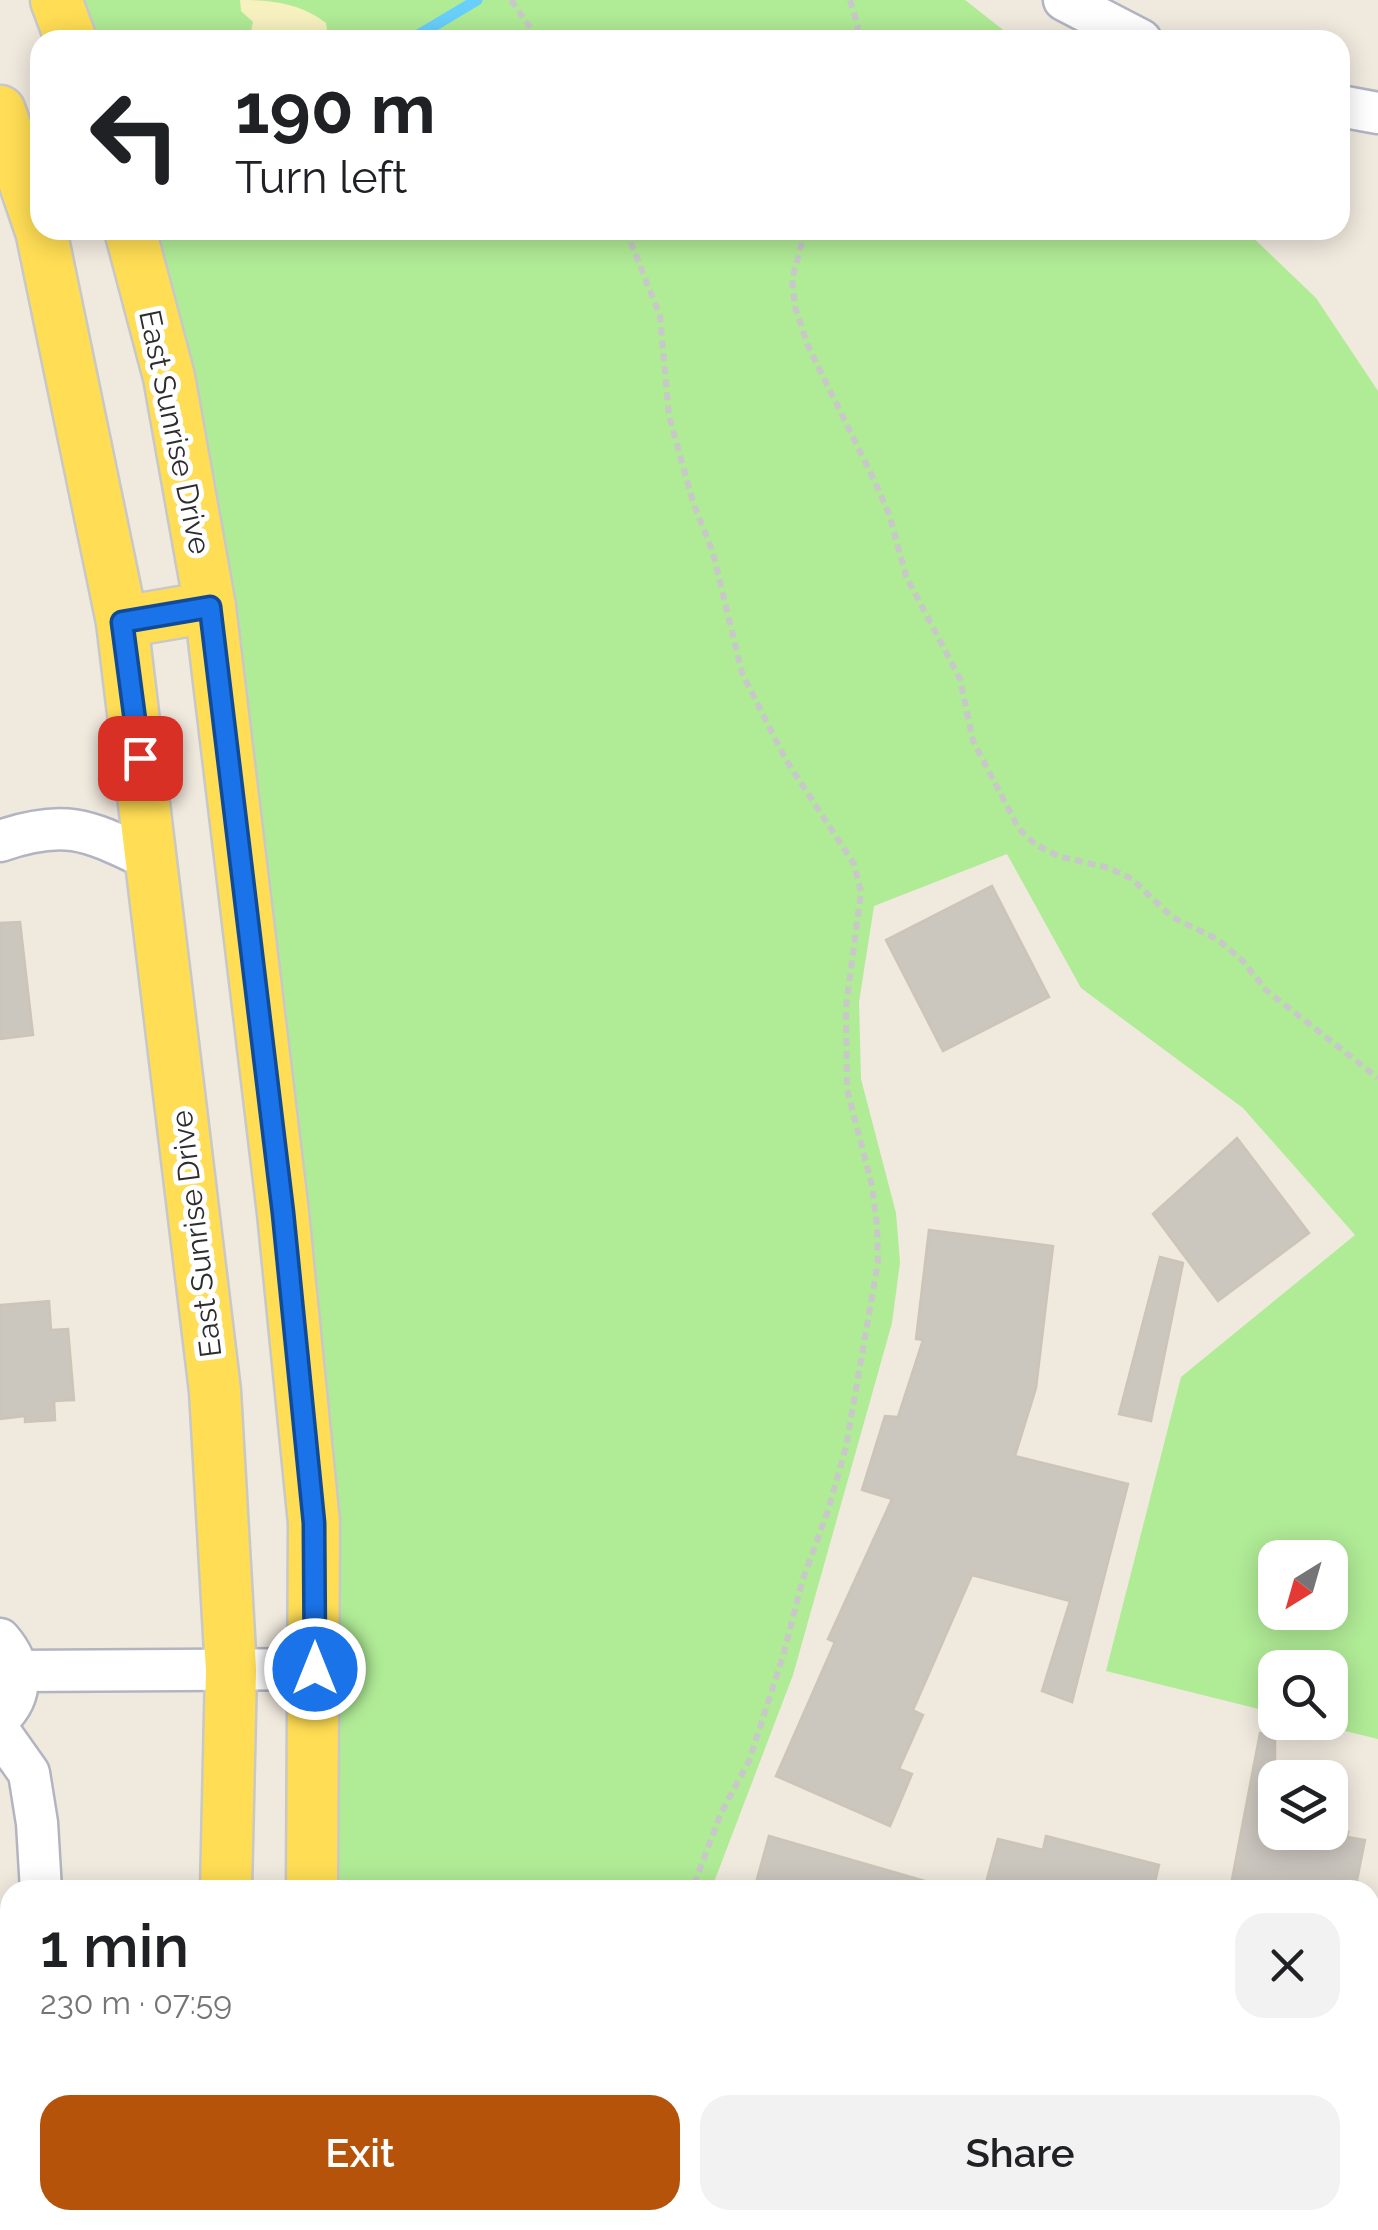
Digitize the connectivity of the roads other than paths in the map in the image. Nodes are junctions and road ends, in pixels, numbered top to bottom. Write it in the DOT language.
graph roads {
  1 [pos="56,0"];
  2 [pos="1064,0"];
  3 [pos="67,30"];
  4 [pos="1122,30"];
  5 [pos="1350,108"];
  6 [pos="0,111"];
  7 [pos="1378,112"];
  8 [pos="30,199"];
  9 [pos="0,210"];
  10 [pos="30,224"];
  11 [pos="42,240"];
  12 [pos="133,240"];
  13 [pos="210,607"];
  14 [pos="122,622"];
  15 [pos="13,837"];
  16 [pos="153,860"];
  17 [pos="9,1655"];
  18 [pos="315,1669"];
  19 [pos="231,1670"];
  20 [pos="0,1718"];
  21 [pos="0,1732"];
  22 [pos="40,1880"];
  23 [pos="226,1880"];
  24 [pos="312,1880"];
  1 -- 3 [label="main road"];
  2 -- 4 [label="street"];
  5 -- 7 [label="street"];
  6 -- 8 [label="main road, East Sunrise Drive"];
  9 -- 10 [label="street"];
  11 -- 14 [label="main road, East Sunrise Drive"];
  12 -- 13 [label="main road, East Sunrise Drive"];
  13 -- 14 [label="main road"];
  13 -- 18 [label="main road, East Sunrise Drive"];
  14 -- 16 [label="main road, East Sunrise Drive"];
  15 -- 16 [label="street"];
  16 -- 19 [label="main road, East Sunrise Drive"];
  17 -- 19 [label="street"];
  17 -- 20 [label="street"];
  18 -- 19 [label="street"];
  18 -- 24 [label="main road, East Sunrise Drive"];
  19 -- 23 [label="main road, East Sunrise Drive"];
  21 -- 22 [label="street"];
}
